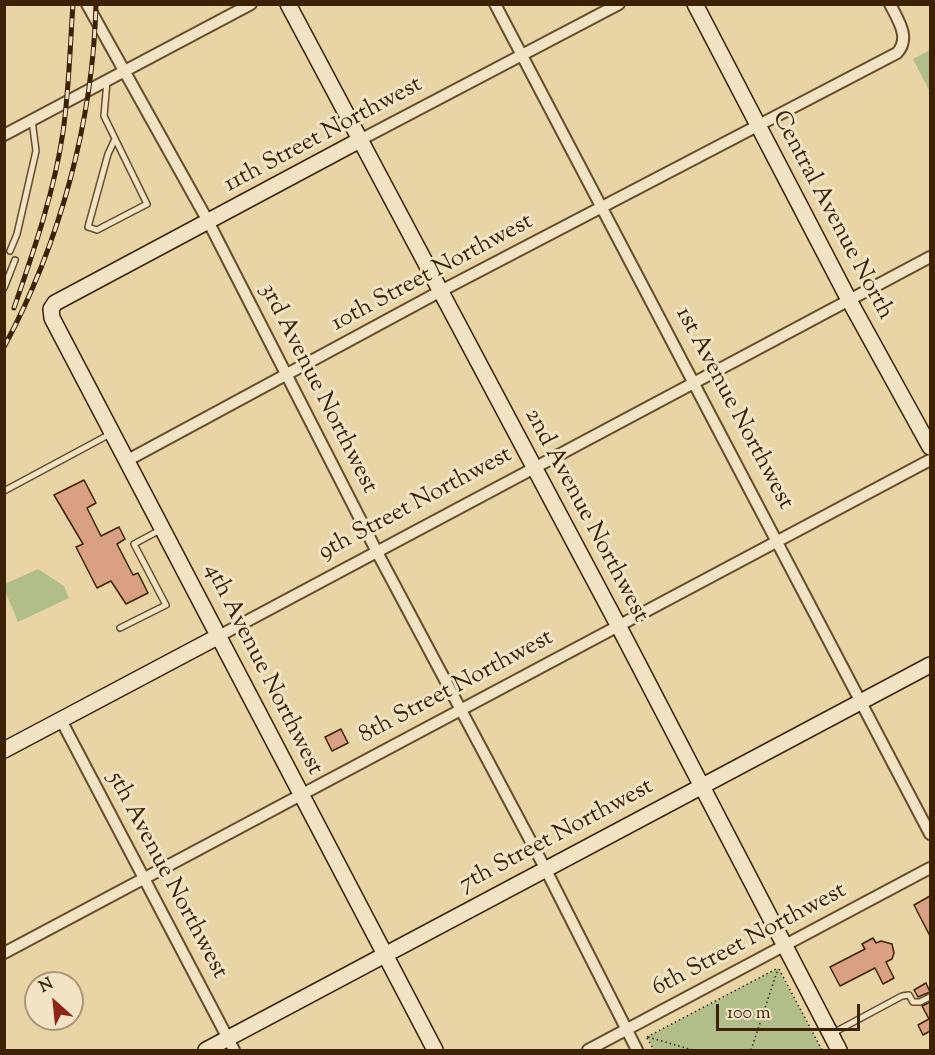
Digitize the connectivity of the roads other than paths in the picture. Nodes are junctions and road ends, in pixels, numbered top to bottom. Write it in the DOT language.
graph roads {
  1 [pos="87,4"];
  2 [pos="250,4"];
  3 [pos="288,4"];
  4 [pos="495,4"];
  5 [pos="619,4"];
  6 [pos="695,4"];
  7 [pos="890,4"];
  8 [pos="524,57"];
  9 [pos="123,70"];
  10 [pos="107,79"];
  11 [pos="32,120"];
  12 [pos="757,126"];
  13 [pos="4,135"];
  14 [pos="115,139"];
  15 [pos="360,140"];
  16 [pos="604,208"];
  17 [pos="209,223"];
  18 [pos="10,251"];
  19 [pos="930,257"];
  20 [pos="15,260"];
  21 [pos="4,288"];
  22 [pos="440,292"];
  23 [pos="849,300"];
  24 [pos="51,309"];
  25 [pos="287,375"];
  26 [pos="696,382"];
  27 [pos="113,432"];
  28 [pos="930,447"];
  29 [pos="128,460"];
  30 [pos="930,460"];
  31 [pos="534,468"];
  32 [pos="4,491"];
  33 [pos="164,528"];
  34 [pos="779,542"];
  35 [pos="377,552"];
  36 [pos="618,625"];
  37 [pos="120,628"];
  38 [pos="219,636"];
  39 [pos="930,665"];
  40 [pos="862,702"];
  41 [pos="460,710"];
  42 [pos="61,720"];
  43 [pos="4,750"];
  44 [pos="702,785"];
  45 [pos="302,795"];
  46 [pos="930,834"];
  47 [pos="930,868"];
  48 [pos="546,870"];
  49 [pos="143,880"];
  50 [pos="784,948"];
  51 [pos="4,953"];
  52 [pos="386,954"];
  53 [pos="930,997"];
  54 [pos="627,1030"];
  55 [pos="831,1034"];
  56 [pos="231,1045"];
  57 [pos="206,1050"];
  58 [pos="435,1050"];
  59 [pos="588,1050"];
  60 [pos="637,1050"];
  61 [pos="839,1050"];
  1 -- 9 [label="street, 3rd Avenue Northwest"];
  2 -- 9 [label="street"];
  3 -- 15 [label="street, 2nd Avenue Northwest"];
  4 -- 8 [label="street, 1st Avenue Northwest"];
  5 -- 8 [label="street, 11th Street Northwest"];
  6 -- 12 [label="street, Central Avenue North"];
  7 -- 12 [label="street, 10th Street Northwest"];
  8 -- 15 [label="street, 11th Street Northwest"];
  8 -- 16 [label="street, 1st Avenue Northwest"];
  9 -- 10 [label="street"];
  9 -- 17 [label="street, 3rd Avenue Northwest"];
  10 -- 11 [label="street"];
  10 -- 14 [label="lane"];
  11 -- 13 [label="street"];
  11 -- 18 [label="lane"];
  12 -- 16 [label="street, 10th Street Northwest"];
  12 -- 23 [label="street, Central Avenue North"];
  14 -- 14 [label="lane"];
  15 -- 17 [label="street, 11th Street Northwest"];
  15 -- 22 [label="street, 2nd Avenue Northwest"];
  16 -- 22 [label="street, 10th Street Northwest"];
  16 -- 26 [label="street, 1st Avenue Northwest"];
  17 -- 24 [label="street, 11th Street Northwest"];
  17 -- 25 [label="street, 3rd Avenue Northwest"];
  19 -- 23 [label="street, 9th Street Northwest"];
  20 -- 21 [label="lane"];
  22 -- 25 [label="street, 10th Street Northwest"];
  22 -- 31 [label="street, 2nd Avenue Northwest"];
  23 -- 26 [label="street, 9th Street Northwest"];
  23 -- 28 [label="street, Central Avenue North"];
  24 -- 27 [label="street, 4th Avenue Northwest"];
  25 -- 29 [label="street, 10th Street Northwest"];
  25 -- 35 [label="street, 3rd Avenue Northwest"];
  26 -- 31 [label="street, 9th Street Northwest"];
  26 -- 34 [label="street, 1st Avenue Northwest"];
  27 -- 29 [label="street, 4th Avenue Northwest"];
  27 -- 32 [label="lane"];
  29 -- 33 [label="street, 4th Avenue Northwest"];
  30 -- 34 [label="street, 8th Street Northwest"];
  31 -- 35 [label="street, 9th Street Northwest"];
  31 -- 36 [label="street, 2nd Avenue Northwest"];
  33 -- 37 [label="lane"];
  33 -- 38 [label="street, 4th Avenue Northwest"];
  34 -- 36 [label="street, 8th Street Northwest"];
  34 -- 40 [label="street, 1st Avenue Northwest"];
  35 -- 38 [label="street, 9th Street Northwest"];
  35 -- 41 [label="street, 3rd Avenue Northwest"];
  36 -- 41 [label="street, 8th Street Northwest"];
  36 -- 44 [label="street, 2nd Avenue Northwest"];
  38 -- 42 [label="street, 9th Street Northwest"];
  38 -- 45 [label="street, 4th Avenue Northwest"];
  39 -- 40 [label="street, 7th Street Northwest"];
  40 -- 44 [label="street, 7th Street Northwest"];
  40 -- 46 [label="street, 1st Avenue Northwest"];
  41 -- 45 [label="street, 8th Street Northwest"];
  41 -- 48 [label="street, 3rd Avenue Northwest"];
  42 -- 43 [label="street, 9th Street Northwest"];
  42 -- 49 [label="street, 5th Avenue Northwest"];
  44 -- 48 [label="street, 7th Street Northwest"];
  44 -- 50 [label="street, 2nd Avenue Northwest"];
  45 -- 49 [label="street, 8th Street Northwest"];
  45 -- 52 [label="street, 4th Avenue Northwest"];
  47 -- 50 [label="street, 6th Street Northwest"];
  48 -- 52 [label="street, 7th Street Northwest"];
  48 -- 54 [label="street, 3rd Avenue Northwest"];
  49 -- 51 [label="street, 8th Street Northwest"];
  49 -- 56 [label="street, 5th Avenue Northwest"];
  50 -- 54 [label="street, 6th Street Northwest"];
  50 -- 55 [label="street, 2nd Avenue Northwest"];
  52 -- 56 [label="street, 7th Street Northwest"];
  52 -- 58 [label="street, 4th Avenue Northwest"];
  53 -- 55 [label="lane"];
  54 -- 59 [label="street, 6th Street Northwest"];
  54 -- 60 [label="street, 3rd Avenue Northwest"];
  55 -- 61 [label="street, 2nd Avenue Northwest"];
  56 -- 57 [label="street, 7th Street Northwest"];
}
